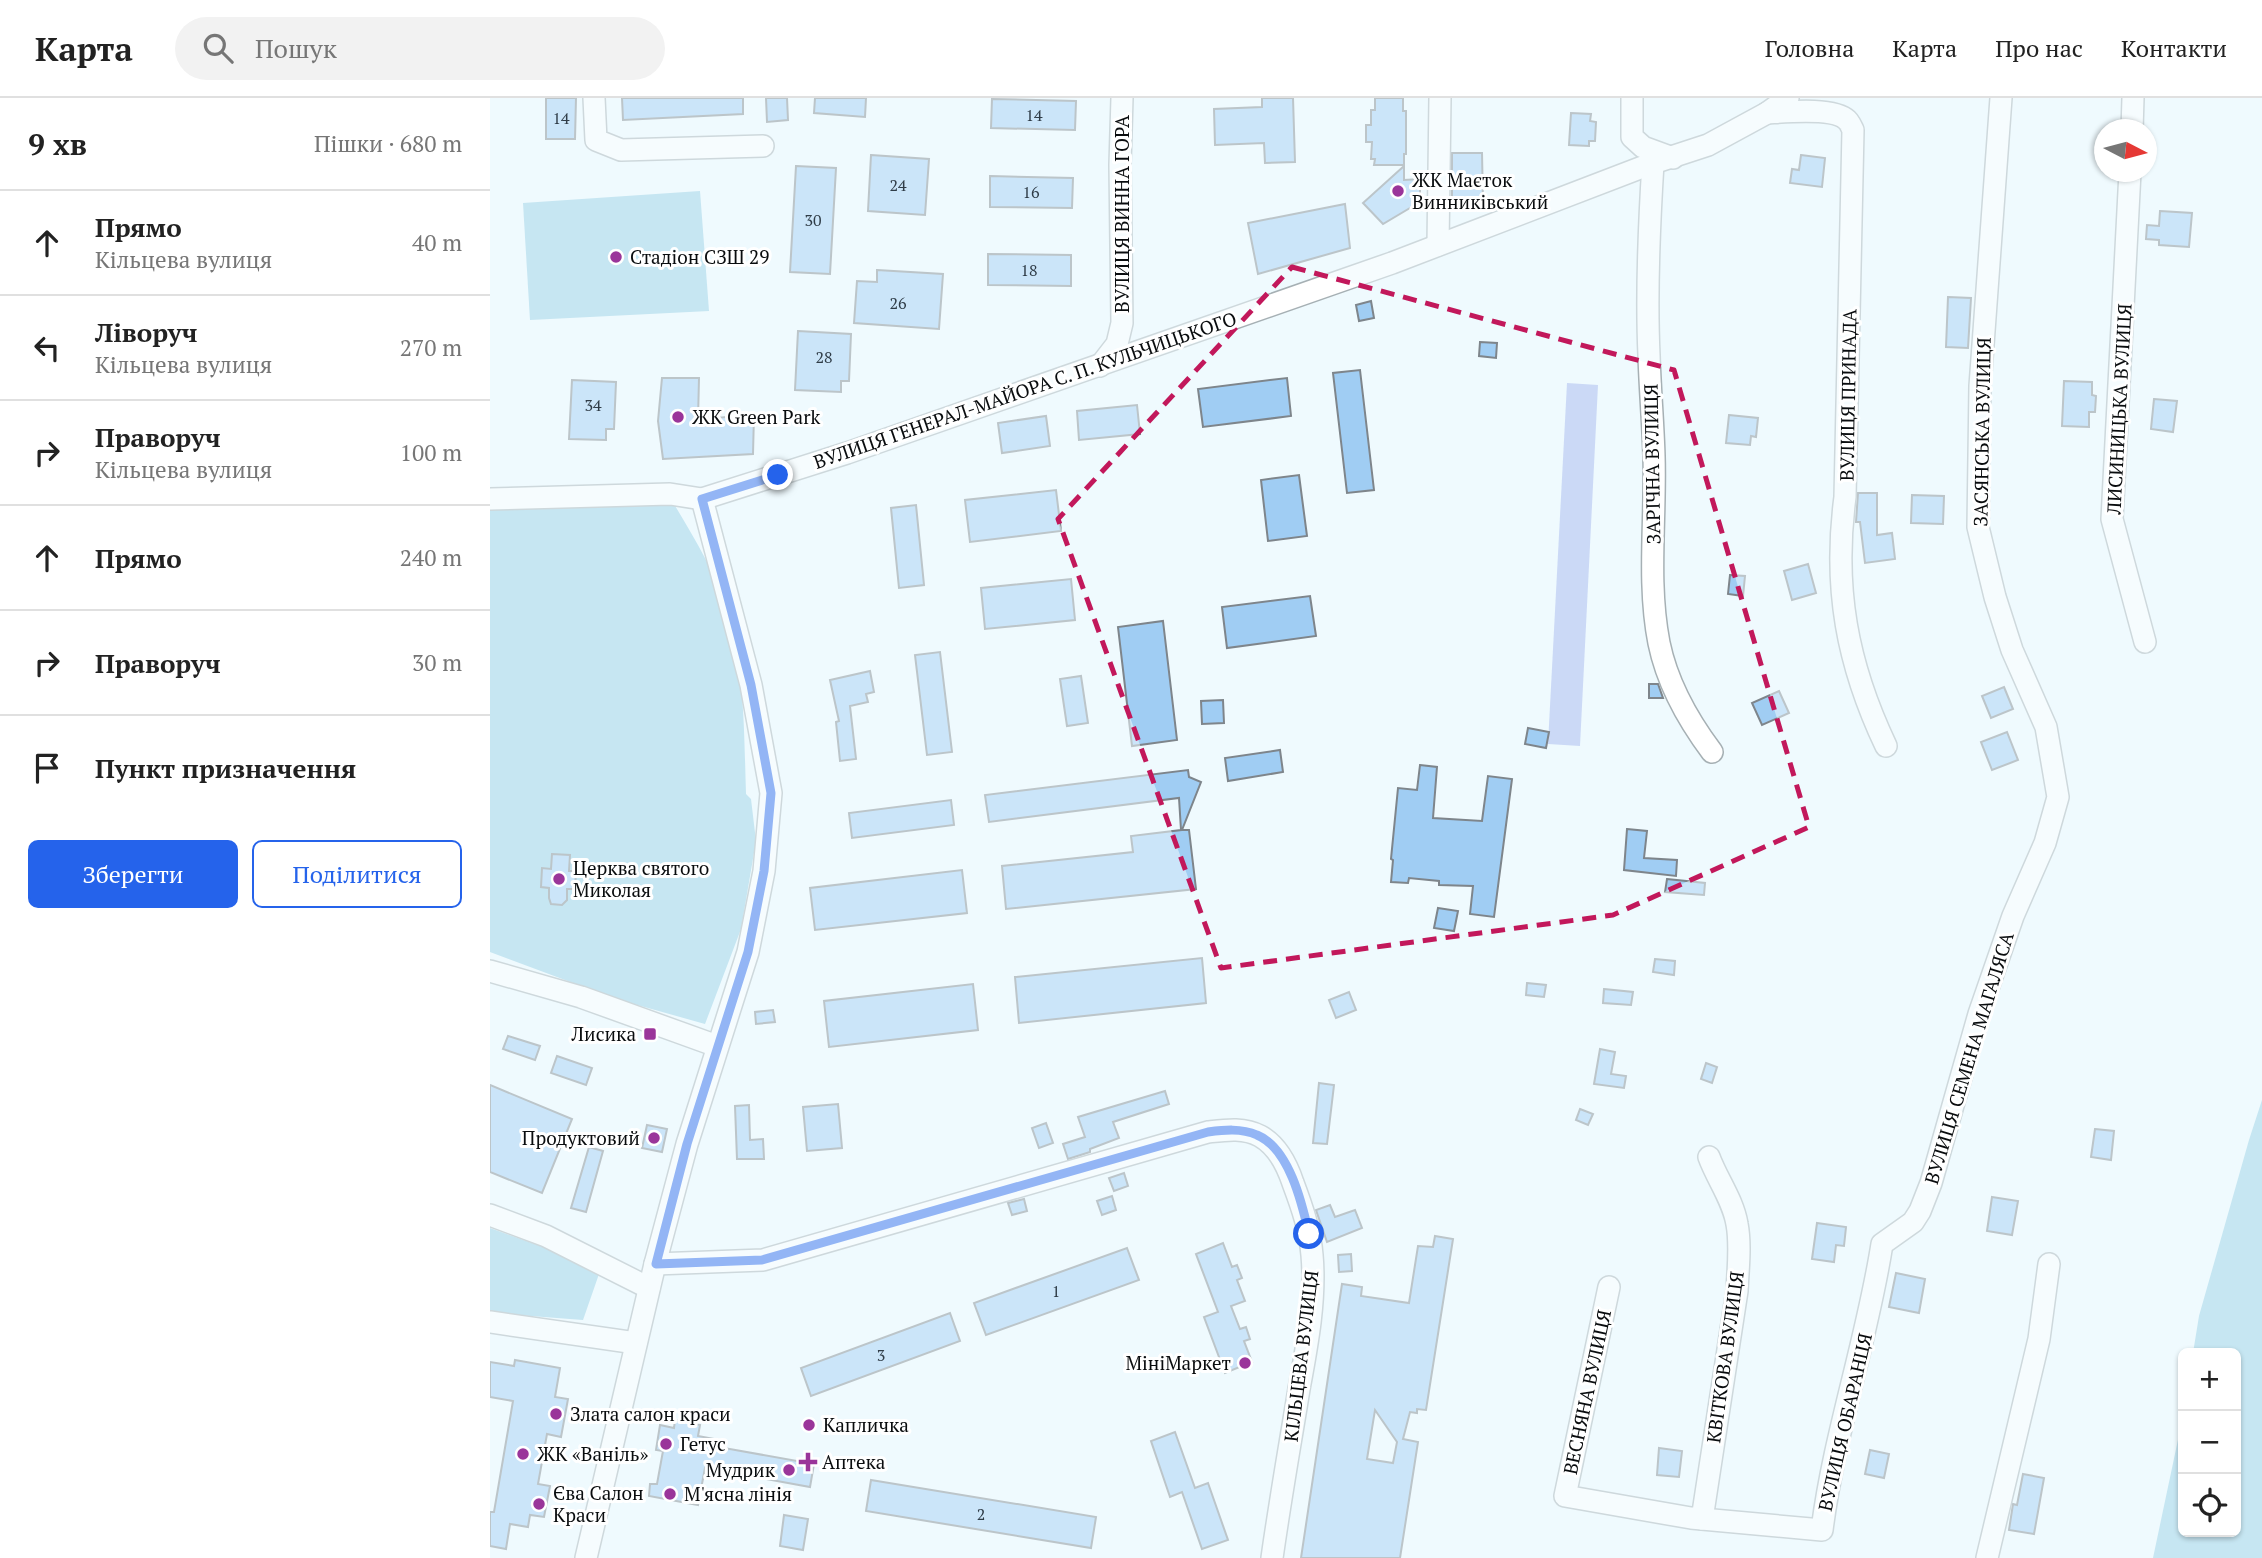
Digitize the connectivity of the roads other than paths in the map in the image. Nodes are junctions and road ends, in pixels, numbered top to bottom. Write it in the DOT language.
graph roads {
  1 [pos="594,98"];
  2 [pos="1122,98"];
  3 [pos="1440,98"];
  4 [pos="1632,98"];
  5 [pos="1787,98"];
  6 [pos="2001,98"];
  7 [pos="2133,98"];
  8 [pos="1766,113"];
  9 [pos="2132,119"];
  10 [pos="763,146"];
  11 [pos="1663,160"];
  12 [pos="2129,182"];
  13 [pos="1438,245"];
  14 [pos="1100,366"];
  15 [pos="490,499"];
  16 [pos="702,499"];
  17 [pos="2145,642"];
  18 [pos="1886,746"];
  19 [pos="1712,752"];
  20 [pos="2058,797"];
  21 [pos="490,971"];
  22 [pos="717,1046"];
  23 [pos="1709,1157"];
  24 [pos="490,1215"];
  25 [pos="1898,1234"];
  26 [pos="656,1264"];
  27 [pos="2049,1264"];
  28 [pos="1609,1287"];
  29 [pos="649,1288"];
  30 [pos="490,1322"];
  31 [pos="635,1343"];
  32 [pos="1565,1496"];
  33 [pos="1702,1519"];
  34 [pos="586,1558"];
  35 [pos="1272,1558"];
  36 [pos="1987,1558"];
  1 -- 10 [label="street"];
  2 -- 14 [label="street, ВУЛИЦЯ ВИННА ГОРА"];
  3 -- 13 [label="street"];
  4 -- 11 [label="street"];
  5 -- 8 [label="street, ВУЛИЦЯ ГЕНЕРАЛ-МАЙОРА С. П. КУЛЬЧИЦЬКОГО"];
  6 -- 20 [label="street, ЗАСЯНСЬКА ВУЛИЦЯ"];
  7 -- 9 [label="street"];
  8 -- 11 [label="street, ВУЛИЦЯ ГЕНЕРАЛ-МАЙОРА С. П. КУЛЬЧИЦЬКОГО"];
  8 -- 18 [label="street, ВУЛИЦЯ ПРИНАДА"];
  11 -- 13 [label="street, ВУЛИЦЯ ГЕНЕРАЛ-МАЙОРА С. П. КУЛЬЧИЦЬКОГО"];
  11 -- 19 [label="street, ЗАРІЧНА ВУЛИЦЯ"];
  12 -- 17 [label="street, ЛИСИНИЦЬКА ВУЛИЦЯ"];
  13 -- 14 [label="street, ВУЛИЦЯ ГЕНЕРАЛ-МАЙОРА С. П. КУЛЬЧИЦЬКОГО"];
  14 -- 16 [label="street, ВУЛИЦЯ ГЕНЕРАЛ-МАЙОРА С. П. КУЛЬЧИЦЬКОГО"];
  15 -- 16 [label="street"];
  16 -- 22 [label="street"];
  20 -- 25 [label="street, ВУЛИЦЯ СЕМЕНА МАГАЛЯСА"];
  21 -- 22 [label="street"];
  22 -- 26 [label="street"];
  23 -- 33 [label="street, КВІТКОВА ВУЛИЦЯ"];
  24 -- 29 [label="street"];
  25 -- 33 [label="street, ВУЛИЦЯ ОБАРАНЦЯ"];
  26 -- 29 [label="street"];
  26 -- 35 [label="street, КІЛЬЦЕВА ВУЛИЦЯ"];
  27 -- 36 [label="street"];
  28 -- 32 [label="street, ВЕСНЯНА ВУЛИЦЯ"];
  29 -- 31 [label="street"];
  30 -- 31 [label="street"];
  31 -- 34 [label="street"];
  32 -- 33 [label="street, ВУЛИЦЯ ОБАРАНЦЯ"];
}
